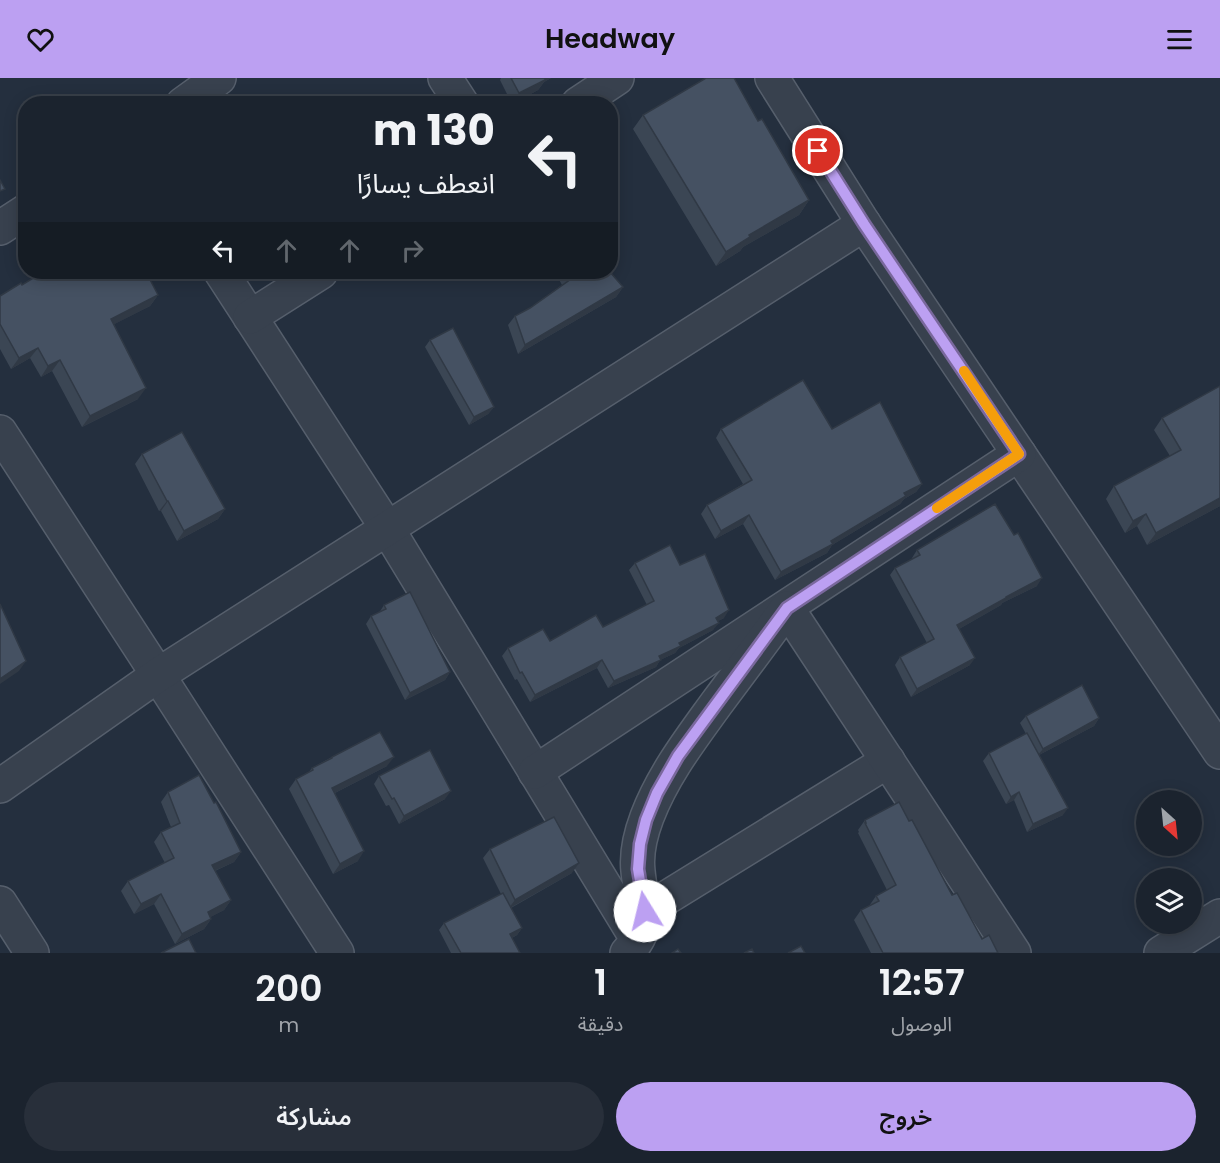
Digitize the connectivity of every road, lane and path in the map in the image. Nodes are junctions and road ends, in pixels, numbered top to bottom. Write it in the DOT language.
graph roads {
  1 [pos="219,78"];
  2 [pos="446,78"];
  3 [pos="617,78"];
  4 [pos="771,78"];
  5 [pos="194,96"];
  6 [pos="457,96"];
  7 [pos="590,96"];
  8 [pos="18,216"];
  9 [pos="864,224"];
  10 [pos="0,228"];
  11 [pos="226,279"];
  12 [pos="310,279"];
  13 [pos="250,317"];
  14 [pos="0,432"];
  15 [pos="1019,454"];
  16 [pos="387,528"];
  17 [pos="787,608"];
  18 [pos="159,675"];
  19 [pos="1220,752"];
  20 [pos="888,761"];
  21 [pos="535,772"];
  22 [pos="0,786"];
  23 [pos="0,903"];
  24 [pos="1220,916"];
  25 [pos="636,934"];
  26 [pos="32,953"];
  27 [pos="337,953"];
  28 [pos="1014,953"];
  29 [pos="1161,953"];
  1 -- 5 [label="street"];
  2 -- 6 [label="street"];
  3 -- 7 [label="street"];
  4 -- 9 [label="street"];
  8 -- 10 [label="street"];
  9 -- 15 [label="street"];
  9 -- 16 [label="street"];
  11 -- 13 [label="street"];
  12 -- 13 [label="street"];
  13 -- 16 [label="street"];
  14 -- 18 [label="street"];
  15 -- 17 [label="street"];
  15 -- 19 [label="street"];
  16 -- 18 [label="street"];
  16 -- 21 [label="street"];
  17 -- 20 [label="street"];
  17 -- 21 [label="street"];
  17 -- 25 [label="street"];
  18 -- 22 [label="street"];
  18 -- 27 [label="street"];
  20 -- 25 [label="street"];
  20 -- 28 [label="street"];
  21 -- 25 [label="street"];
  23 -- 26 [label="street"];
  24 -- 29 [label="street"];
}
